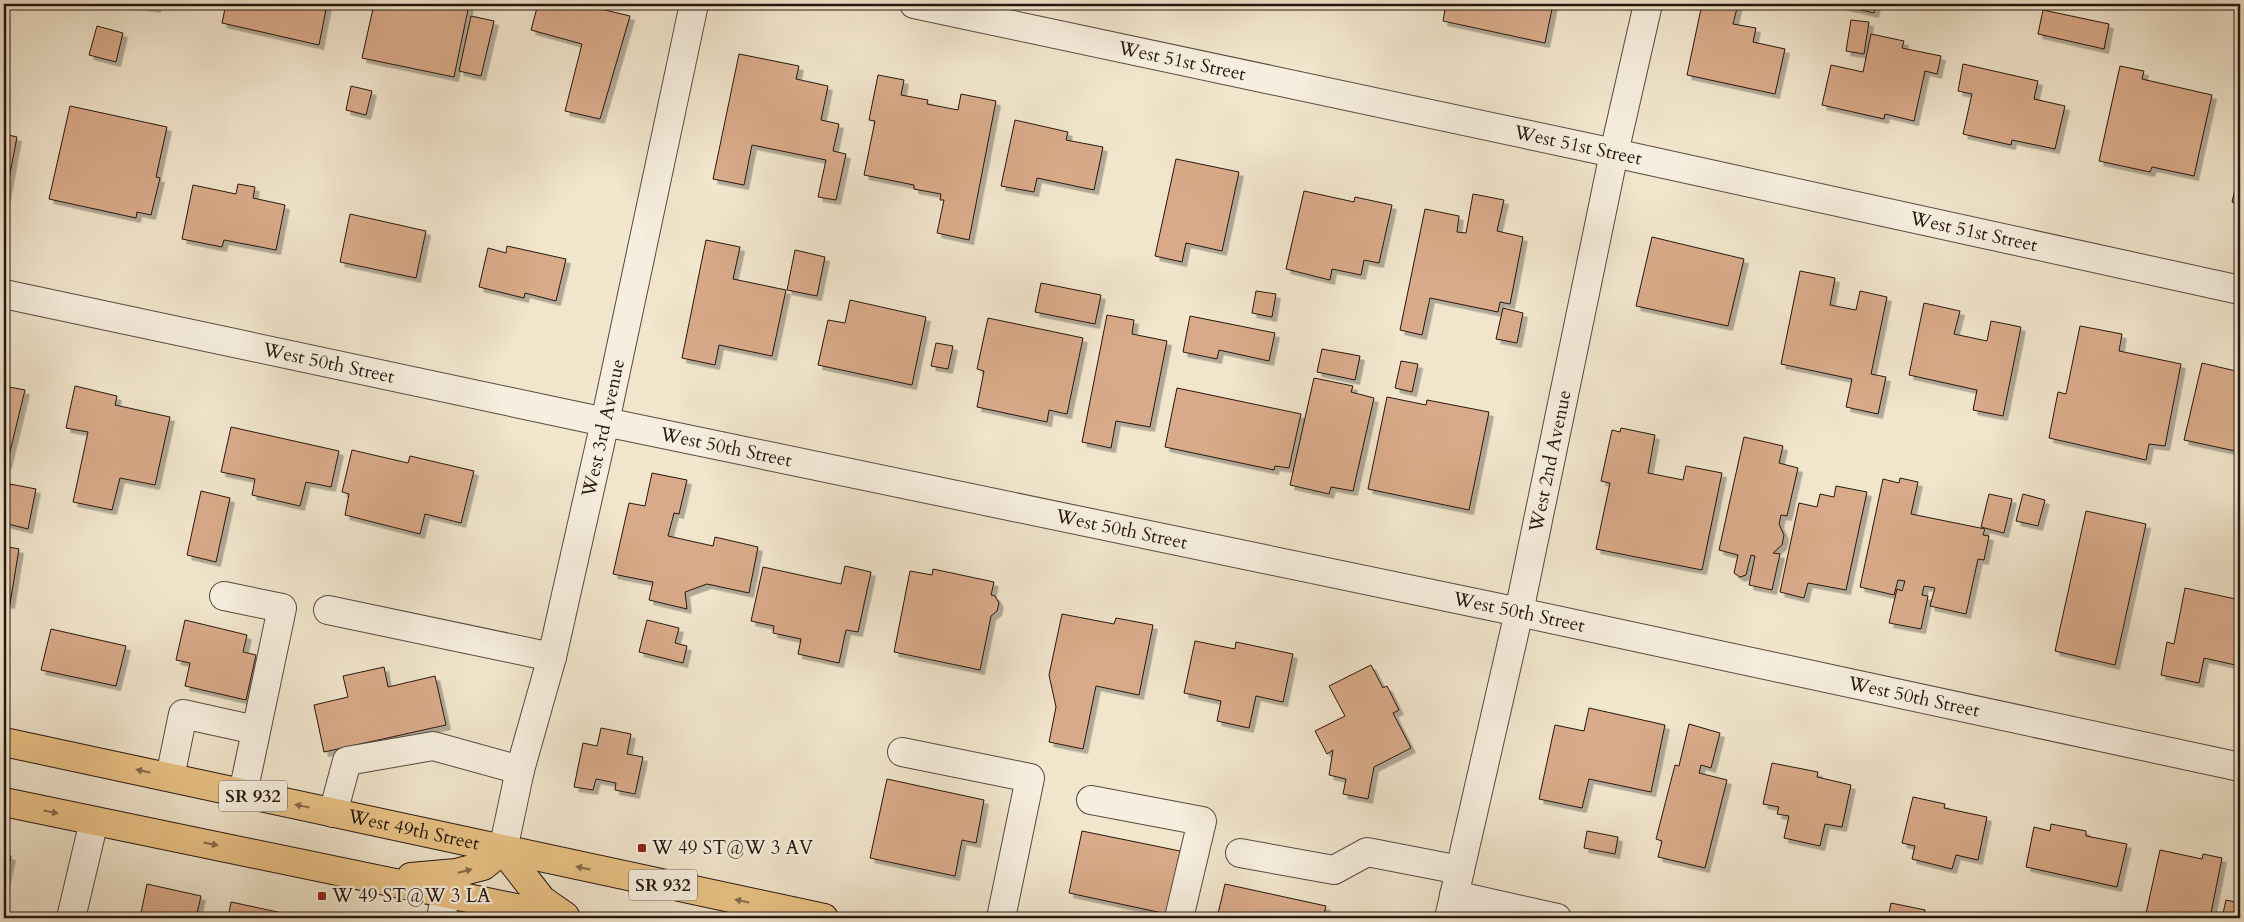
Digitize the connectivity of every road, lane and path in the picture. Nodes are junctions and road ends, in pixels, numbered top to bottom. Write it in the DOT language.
graph roads {
  1 [pos="694,4"];
  2 [pos="914,4"];
  3 [pos="1648,4"];
  4 [pos="1614,153"];
  5 [pos="2240,290"];
  6 [pos="4,294"];
  7 [pos="604,422"];
  8 [pos="224,596"];
  9 [pos="328,610"];
  10 [pos="1519,612"];
  11 [pos="552,658"];
  12 [pos="256,730"];
  13 [pos="4,742"];
  14 [pos="902,752"];
  15 [pos="2240,767"];
  16 [pos="520,770"];
  17 [pos="170,777"];
  18 [pos="242,793"];
  19 [pos="1091,800"];
  20 [pos="4,802"];
  21 [pos="333,813"];
  22 [pos="94,821"];
  23 [pos="503,850"];
  24 [pos="1240,854"];
  25 [pos="382,879"];
  26 [pos="1454,894"];
  27 [pos="444,906"];
  28 [pos="71,918"];
  29 [pos="564,918"];
  30 [pos="569,918"];
  31 [pos="824,918"];
  32 [pos="1001,918"];
  33 [pos="1179,918"];
  34 [pos="1557,918"];
  1 -- 7 [label="street, West 3rd Avenue"];
  2 -- 4 [label="street, West 51st Street"];
  3 -- 4 [label="street, West 2nd Avenue"];
  4 -- 5 [label="street, West 51st Street"];
  4 -- 10 [label="street, West 2nd Avenue"];
  6 -- 7 [label="street, West 50th Street"];
  7 -- 10 [label="street, West 50th Street"];
  7 -- 11 [label="street, West 3rd Avenue"];
  8 -- 12 [label="street"];
  9 -- 11 [label="street"];
  10 -- 15 [label="street, West 50th Street"];
  10 -- 26 [label="street, West 2nd Avenue"];
  11 -- 16 [label="street, West 3rd Avenue"];
  12 -- 17 [label="street"];
  12 -- 18 [label="street"];
  17 -- 13 [label="main road, West 49th Street / SR 932, one-way"];
  14 -- 32 [label="street"];
  16 -- 21 [label="street"];
  16 -- 23 [label="street, West 3rd Avenue"];
  17 -- 18 [label="main road, West 49th Street / SR 932"];
  21 -- 18 [label="main road, West 49th Street / SR 932, one-way"];
  19 -- 33 [label="street"];
  20 -- 22 [label="main road, one-way"];
  21 -- 23 [label="main road, West 49th Street / SR 932"];
  22 -- 25 [label="main road, one-way"];
  22 -- 28 [label="street"];
  25 -- 23 [label="main road, one-way"];
  23 -- 30 [label="main road"];
  31 -- 23 [label="main road, West 49th Street / SR 932, one-way"];
  24 -- 26 [label="street"];
  25 -- 27 [label="main road"];
  26 -- 34 [label="street"];
  27 -- 29 [label="main road"];
}
